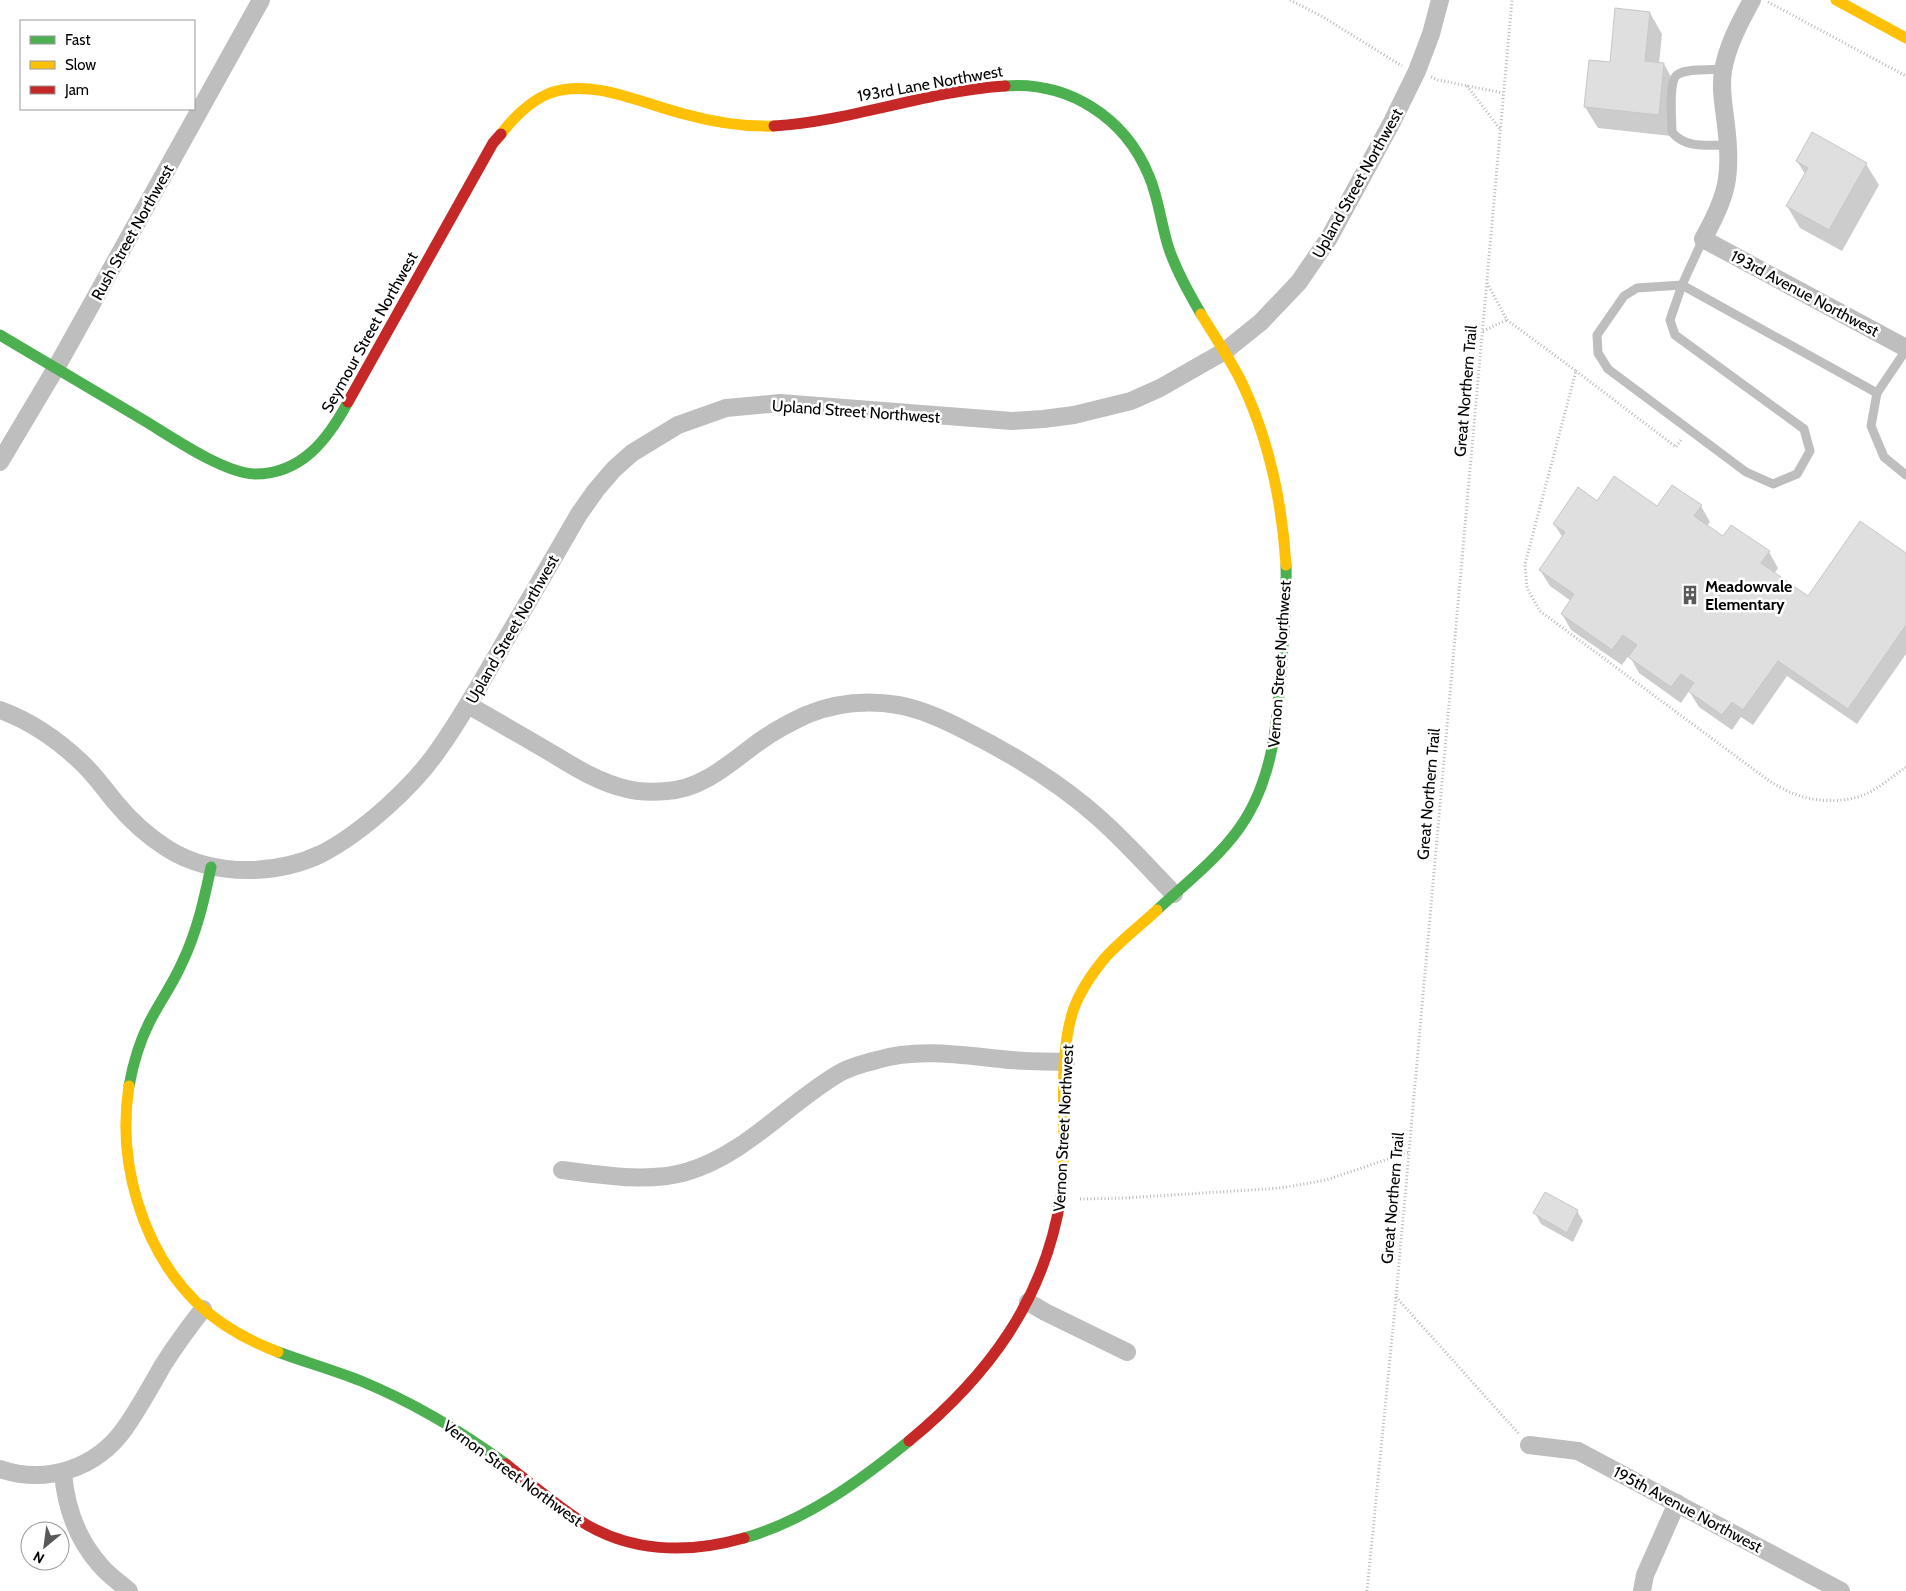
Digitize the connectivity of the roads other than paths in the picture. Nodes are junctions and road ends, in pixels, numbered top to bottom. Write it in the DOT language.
graph roads {
  1 [pos="261,0"];
  2 [pos="1440,0"];
  3 [pos="1752,0"];
  4 [pos="1836,0"];
  5 [pos="1906,38"];
  6 [pos="1723,69"];
  7 [pos="668,109"];
  8 [pos="1729,145"];
  9 [pos="1703,239"];
  10 [pos="1682,285"];
  11 [pos="0,335"];
  12 [pos="1906,349"];
  13 [pos="1226,352"];
  14 [pos="56,368"];
  15 [pos="1877,393"];
  16 [pos="0,462"];
  17 [pos="1906,476"];
  18 [pos="468,705"];
  19 [pos="0,710"];
  20 [pos="211,867"];
  21 [pos="1174,894"];
  22 [pos="1066,1062"];
  23 [pos="562,1170"];
  24 [pos="1028,1302"];
  25 [pos="203,1309"];
  26 [pos="1127,1352"];
  27 [pos="1529,1445"];
  28 [pos="0,1470"];
  29 [pos="63,1473"];
  30 [pos="1678,1502"];
  31 [pos="130,1591"];
  32 [pos="1642,1591"];
  33 [pos="1842,1591"];
  1 -- 14 [label="street, Rush Street Northwest"];
  2 -- 13 [label="street, Upland Street Northwest"];
  3 -- 6 [label="street"];
  4 -- 5 [label="street"];
  6 -- 8 [label="street"];
  6 -- 8 [label="lane"];
  7 -- 13 [label="street, 193rd Lane Northwest"];
  7 -- 14 [label="street, Seymour Street Northwest"];
  8 -- 9 [label="street"];
  9 -- 10 [label="lane"];
  9 -- 12 [label="street, 193rd Avenue Northwest"];
  10 -- 10 [label="lane"];
  10 -- 15 [label="lane"];
  11 -- 14 [label="street, Seymour Street Northwest"];
  12 -- 15 [label="lane"];
  13 -- 18 [label="street, Upland Street Northwest"];
  13 -- 21 [label="street, Vernon Street Northwest"];
  14 -- 16 [label="street, Rush Street Northwest"];
  15 -- 17 [label="lane"];
  18 -- 20 [label="street, Upland Street Northwest"];
  18 -- 21 [label="street"];
  19 -- 20 [label="street, Upland Street Northwest"];
  20 -- 25 [label="street, Vernon Street Northwest"];
  21 -- 22 [label="street, Vernon Street Northwest"];
  22 -- 23 [label="street"];
  22 -- 24 [label="street, Vernon Street Northwest"];
  24 -- 25 [label="street, Vernon Street Northwest"];
  24 -- 26 [label="street"];
  25 -- 29 [label="street"];
  27 -- 30 [label="street, 195th Avenue Northwest"];
  28 -- 29 [label="street"];
  29 -- 31 [label="street"];
  30 -- 32 [label="street"];
  30 -- 33 [label="street, 195th Avenue Northwest"];
}
